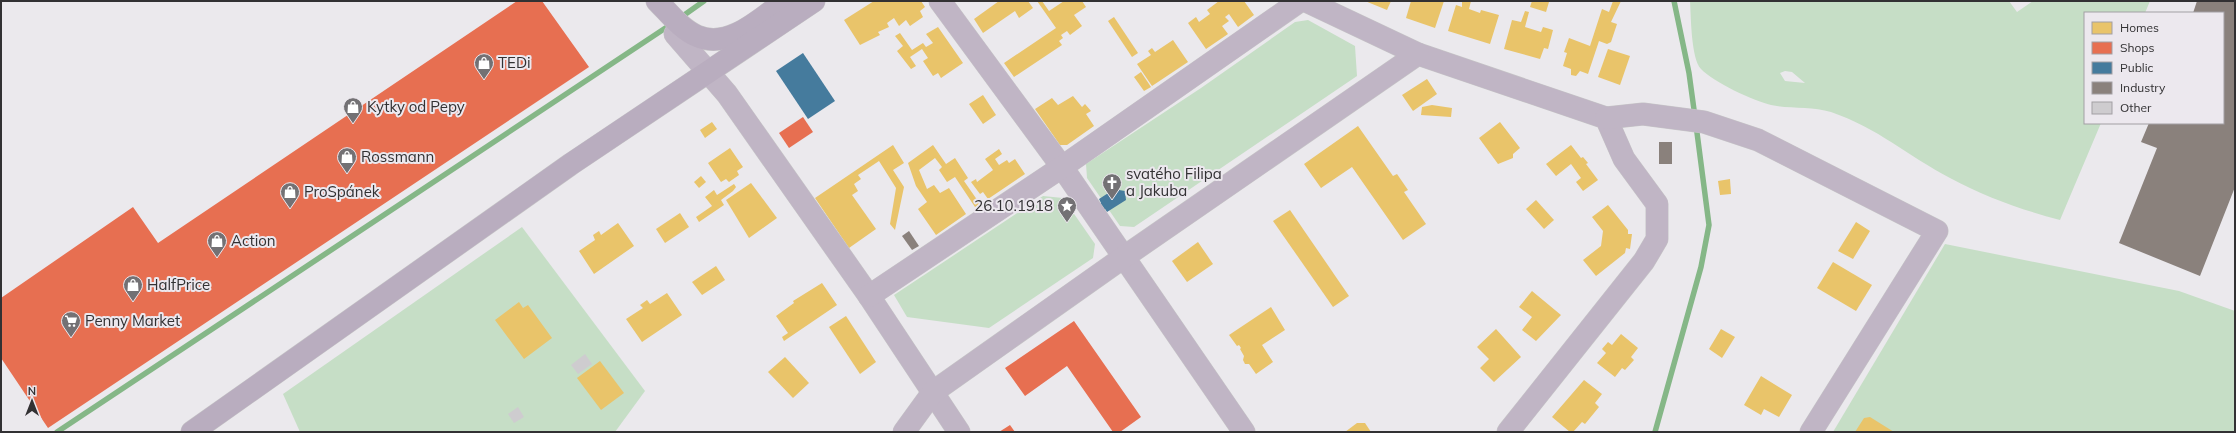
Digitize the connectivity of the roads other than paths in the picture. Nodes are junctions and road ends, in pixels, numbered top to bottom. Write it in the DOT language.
graph roads {
  1 [pos="657,1"];
  2 [pos="785,1"];
  3 [pos="814,1"];
  4 [pos="940,1"];
  5 [pos="1300,1"];
  6 [pos="1306,1"];
  7 [pos="675,34"];
  8 [pos="1418,54"];
  9 [pos="708,72"];
  10 [pos="1606,118"];
  11 [pos="1062,167"];
  12 [pos="1124,257"];
  13 [pos="868,296"];
  14 [pos="933,392"];
  15 [pos="192,432"];
  16 [pos="904,432"];
  17 [pos="959,432"];
  18 [pos="1244,432"];
  19 [pos="1508,432"];
  20 [pos="1811,432"];
  1 -- 2 [label="main road"];
  3 -- 9 [label="main road"];
  4 -- 11 [label="street"];
  5 -- 11 [label="street"];
  6 -- 8 [label="street"];
  7 -- 9 [label="street"];
  8 -- 10 [label="street"];
  8 -- 12 [label="street"];
  9 -- 13 [label="street"];
  9 -- 15 [label="main road"];
  10 -- 19 [label="street"];
  10 -- 20 [label="street"];
  11 -- 12 [label="street"];
  11 -- 13 [label="street"];
  12 -- 14 [label="street"];
  12 -- 18 [label="street"];
  13 -- 14 [label="street"];
  14 -- 16 [label="street"];
  14 -- 17 [label="street"];
}
